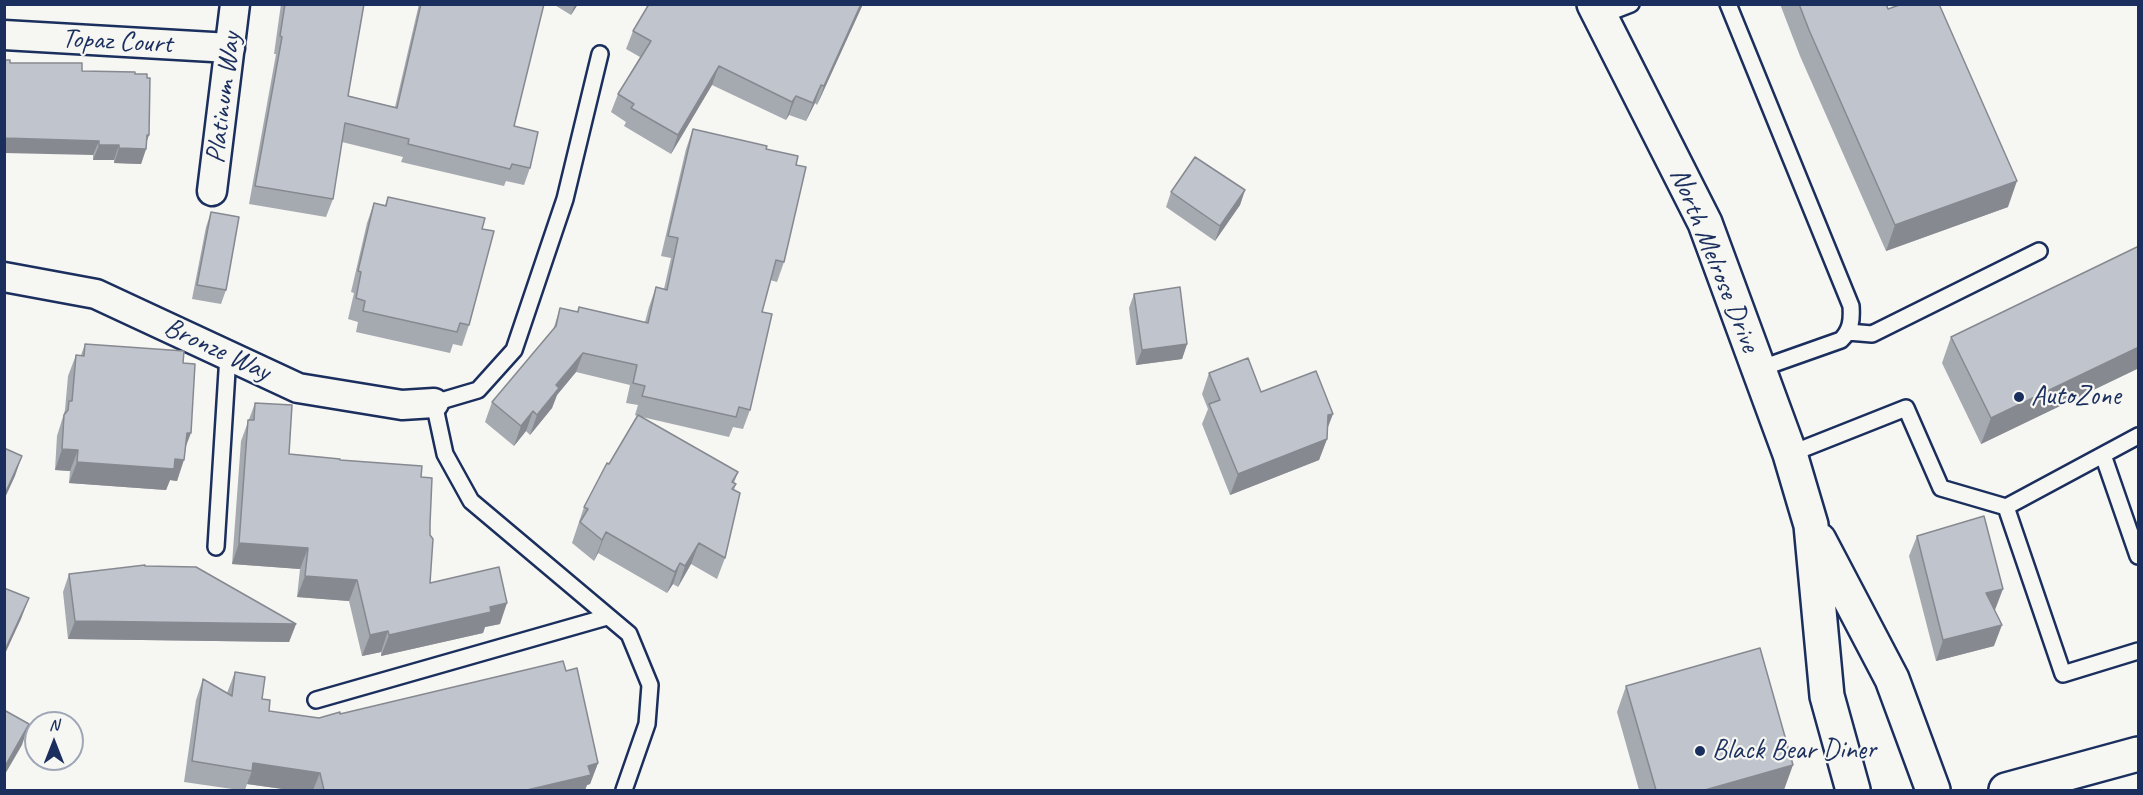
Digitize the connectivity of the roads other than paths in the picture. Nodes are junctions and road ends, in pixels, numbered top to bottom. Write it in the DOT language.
graph roads {
  1 [pos="235,4"];
  2 [pos="1631,4"];
  3 [pos="1728,4"];
  4 [pos="1597,10"];
  5 [pos="4,35"];
  6 [pos="230,48"];
  7 [pos="600,54"];
  8 [pos="212,191"];
  9 [pos="2039,251"];
  10 [pos="4,277"];
  11 [pos="1848,332"];
  12 [pos="228,355"];
  13 [pos="1759,369"];
  14 [pos="434,403"];
  15 [pos="2139,436"];
  16 [pos="1790,454"];
  17 [pos="2103,455"];
  18 [pos="2006,507"];
  19 [pos="1811,525"];
  20 [pos="216,547"];
  21 [pos="2139,556"];
  22 [pos="608,617"];
  23 [pos="2139,651"];
  24 [pos="316,700"];
  25 [pos="2139,754"];
  26 [pos="624,790"];
  27 [pos="1852,790"];
  28 [pos="1933,790"];
  29 [pos="2006,790"];
  1 -- 6 [label="street, Platinum Way"];
  2 -- 4 [label="lane"];
  3 -- 11 [label="lane"];
  4 -- 13 [label="main road, North Melrose Drive"];
  5 -- 6 [label="street, Topaz Court"];
  6 -- 8 [label="street, Platinum Way"];
  7 -- 14 [label="lane"];
  9 -- 11 [label="lane"];
  10 -- 12 [label="street, Bronze Way"];
  11 -- 13 [label="lane"];
  12 -- 14 [label="street, Bronze Way"];
  12 -- 20 [label="lane"];
  13 -- 16 [label="main road, North Melrose Drive"];
  14 -- 22 [label="lane"];
  15 -- 17 [label="lane"];
  16 -- 18 [label="lane"];
  16 -- 19 [label="main road, North Melrose Drive"];
  17 -- 18 [label="lane"];
  17 -- 21 [label="lane"];
  18 -- 23 [label="lane"];
  19 -- 27 [label="main road, North Melrose Drive"];
  19 -- 28 [label="main road, North Melrose Drive"];
  22 -- 24 [label="lane"];
  22 -- 26 [label="lane"];
  25 -- 29 [label="main road"];
}
